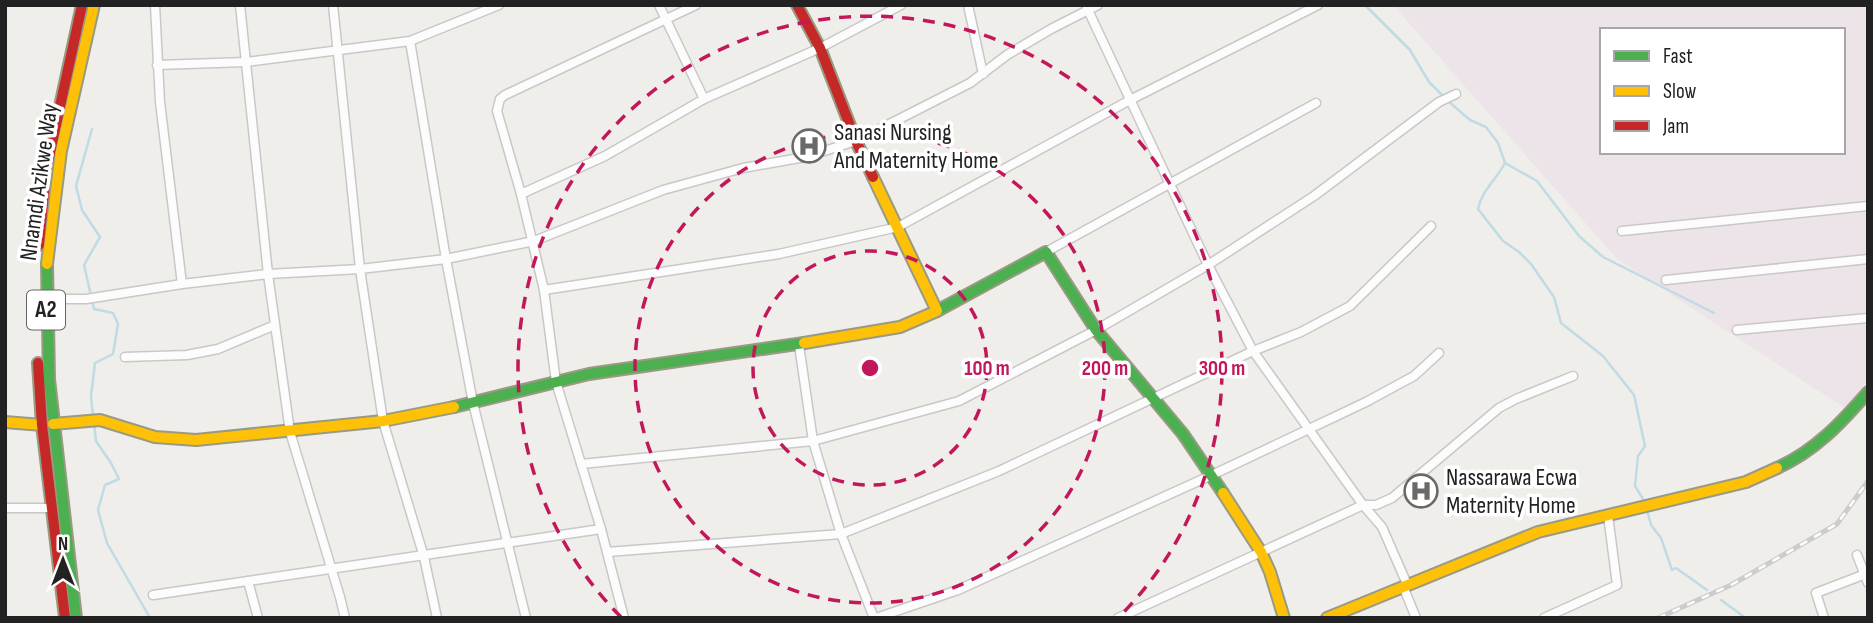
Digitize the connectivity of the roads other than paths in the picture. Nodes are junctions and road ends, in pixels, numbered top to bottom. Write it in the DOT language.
graph roads {
  1 [pos="82,5"];
  2 [pos="94,5"];
  3 [pos="155,5"];
  4 [pos="240,5"];
  5 [pos="333,5"];
  6 [pos="499,5"];
  7 [pos="659,5"];
  8 [pos="696,5"];
  9 [pos="797,5"];
  10 [pos="901,5"];
  11 [pos="968,5"];
  12 [pos="1098,5"];
  13 [pos="1318,5"];
  14 [pos="1087,8"];
  15 [pos="666,20"];
  16 [pos="410,41"];
  17 [pos="820,48"];
  18 [pos="338,49"];
  19 [pos="246,62"];
  20 [pos="157,65"];
  21 [pos="983,74"];
  22 [pos="1456,94"];
  23 [pos="704,99"];
  24 [pos="1130,100"];
  25 [pos="1316,103"];
  26 [pos="856,141"];
  27 [pos="1170,182"];
  28 [pos="521,194"];
  29 [pos="1868,206"];
  30 [pos="1431,226"];
  31 [pos="898,227"];
  32 [pos="1622,232"];
  33 [pos="534,241"];
  34 [pos="1046,252"];
  35 [pos="446,258"];
  36 [pos="1868,259"];
  37 [pos="1208,265"];
  38 [pos="360,270"];
  39 [pos="268,274"];
  40 [pos="1666,280"];
  41 [pos="182,284"];
  42 [pos="544,290"];
  43 [pos="46,299"];
  44 [pos="936,311"];
  45 [pos="1868,318"];
  46 [pos="275,325"];
  47 [pos="1096,330"];
  48 [pos="1737,330"];
  49 [pos="799,345"];
  50 [pos="1253,351"];
  51 [pos="1439,353"];
  52 [pos="125,357"];
  53 [pos="1573,376"];
  54 [pos="556,382"];
  55 [pos="1868,392"];
  56 [pos="1153,398"];
  57 [pos="473,403"];
  58 [pos="383,421"];
  59 [pos="5,422"];
  60 [pos="48,425"];
  61 [pos="1309,429"];
  62 [pos="290,432"];
  63 [pos="813,441"];
  64 [pos="581,464"];
  65 [pos="1212,475"];
  66 [pos="1363,505"];
  67 [pos="5,508"];
  68 [pos="51,508"];
  69 [pos="1608,515"];
  70 [pos="601,529"];
  71 [pos="841,534"];
  72 [pos="509,541"];
  73 [pos="607,552"];
  74 [pos="1261,552"];
  75 [pos="1857,555"];
  76 [pos="424,557"];
  77 [pos="331,568"];
  78 [pos="1867,577"];
  79 [pos="248,581"];
  80 [pos="1405,585"];
  81 [pos="153,595"];
  82 [pos="65,618"];
  83 [pos="76,618"];
  84 [pos="258,618"];
  85 [pos="345,618"];
  86 [pos="437,618"];
  87 [pos="526,618"];
  88 [pos="624,618"];
  89 [pos="875,618"];
  90 [pos="1118,618"];
  91 [pos="1284,618"];
  92 [pos="1327,618"];
  93 [pos="1416,618"];
  94 [pos="1544,618"];
  95 [pos="1824,618"];
  1 -- 60 [label="main road, Nnamdi Azikwe Way / A2"];
  2 -- 43 [label="main road, Nnamdi Azikwe Way / A2"];
  3 -- 20 [label="street"];
  4 -- 19 [label="street"];
  5 -- 18 [label="street"];
  6 -- 16 [label="street"];
  7 -- 15 [label="street"];
  8 -- 15 [label="street"];
  9 -- 17 [label="main road"];
  10 -- 17 [label="street"];
  11 -- 21 [label="street"];
  12 -- 14 [label="street"];
  13 -- 24 [label="street"];
  14 -- 21 [label="street"];
  14 -- 24 [label="street"];
  15 -- 23 [label="street"];
  15 -- 28 [label="street"];
  16 -- 18 [label="street"];
  16 -- 35 [label="street"];
  17 -- 23 [label="street"];
  17 -- 26 [label="main road"];
  18 -- 19 [label="street"];
  18 -- 38 [label="street"];
  19 -- 20 [label="street"];
  19 -- 39 [label="street"];
  20 -- 41 [label="street"];
  21 -- 26 [label="street"];
  22 -- 37 [label="street"];
  23 -- 28 [label="street"];
  24 -- 27 [label="street"];
  24 -- 31 [label="street"];
  25 -- 27 [label="street"];
  26 -- 31 [label="main road"];
  26 -- 33 [label="street"];
  27 -- 34 [label="street"];
  27 -- 37 [label="street"];
  28 -- 33 [label="street"];
  29 -- 32 [label="street"];
  30 -- 50 [label="street"];
  31 -- 42 [label="street"];
  31 -- 44 [label="main road"];
  33 -- 35 [label="street"];
  33 -- 42 [label="street"];
  34 -- 44 [label="main road"];
  34 -- 47 [label="main road"];
  35 -- 38 [label="street"];
  35 -- 57 [label="street"];
  36 -- 40 [label="street"];
  37 -- 47 [label="street"];
  37 -- 50 [label="street"];
  38 -- 39 [label="street"];
  38 -- 58 [label="street"];
  39 -- 41 [label="street"];
  39 -- 46 [label="street"];
  41 -- 43 [label="street"];
  42 -- 54 [label="street"];
  43 -- 60 [label="main road, Nnamdi Azikwe Way / A2"];
  44 -- 49 [label="main road"];
  45 -- 48 [label="street"];
  46 -- 52 [label="street"];
  46 -- 62 [label="street"];
  47 -- 56 [label="main road"];
  47 -- 63 [label="street"];
  49 -- 54 [label="main road"];
  49 -- 63 [label="street"];
  50 -- 56 [label="street"];
  50 -- 61 [label="street"];
  51 -- 61 [label="street"];
  53 -- 66 [label="street"];
  54 -- 57 [label="main road"];
  54 -- 64 [label="street"];
  55 -- 69 [label="main road"];
  56 -- 65 [label="main road"];
  56 -- 71 [label="street"];
  57 -- 58 [label="main road"];
  57 -- 72 [label="street"];
  58 -- 62 [label="main road"];
  58 -- 76 [label="street"];
  59 -- 60 [label="main road"];
  60 -- 62 [label="main road"];
  60 -- 68 [label="main road, Nnamdi Azikwe Way / A2"];
  60 -- 83 [label="main road, Nnamdi Azikwe Way / A2"];
  61 -- 65 [label="street"];
  61 -- 66 [label="street"];
  62 -- 77 [label="street"];
  63 -- 64 [label="street"];
  63 -- 71 [label="street"];
  64 -- 70 [label="street"];
  65 -- 74 [label="main road"];
  65 -- 89 [label="street"];
  66 -- 74 [label="street"];
  66 -- 80 [label="street"];
  67 -- 68 [label="street"];
  68 -- 82 [label="main road, Nnamdi Azikwe Way / A2"];
  69 -- 80 [label="main road"];
  69 -- 94 [label="street"];
  70 -- 72 [label="street"];
  70 -- 73 [label="street"];
  71 -- 73 [label="street"];
  71 -- 89 [label="street"];
  72 -- 76 [label="street"];
  72 -- 87 [label="street"];
  73 -- 88 [label="street"];
  74 -- 90 [label="street"];
  74 -- 91 [label="main road"];
  75 -- 78 [label="street"];
  76 -- 77 [label="street"];
  76 -- 86 [label="street"];
  77 -- 79 [label="street"];
  77 -- 85 [label="street"];
  78 -- 95 [label="street"];
  79 -- 81 [label="street"];
  79 -- 84 [label="street"];
  80 -- 92 [label="main road"];
  80 -- 93 [label="street"];
}
